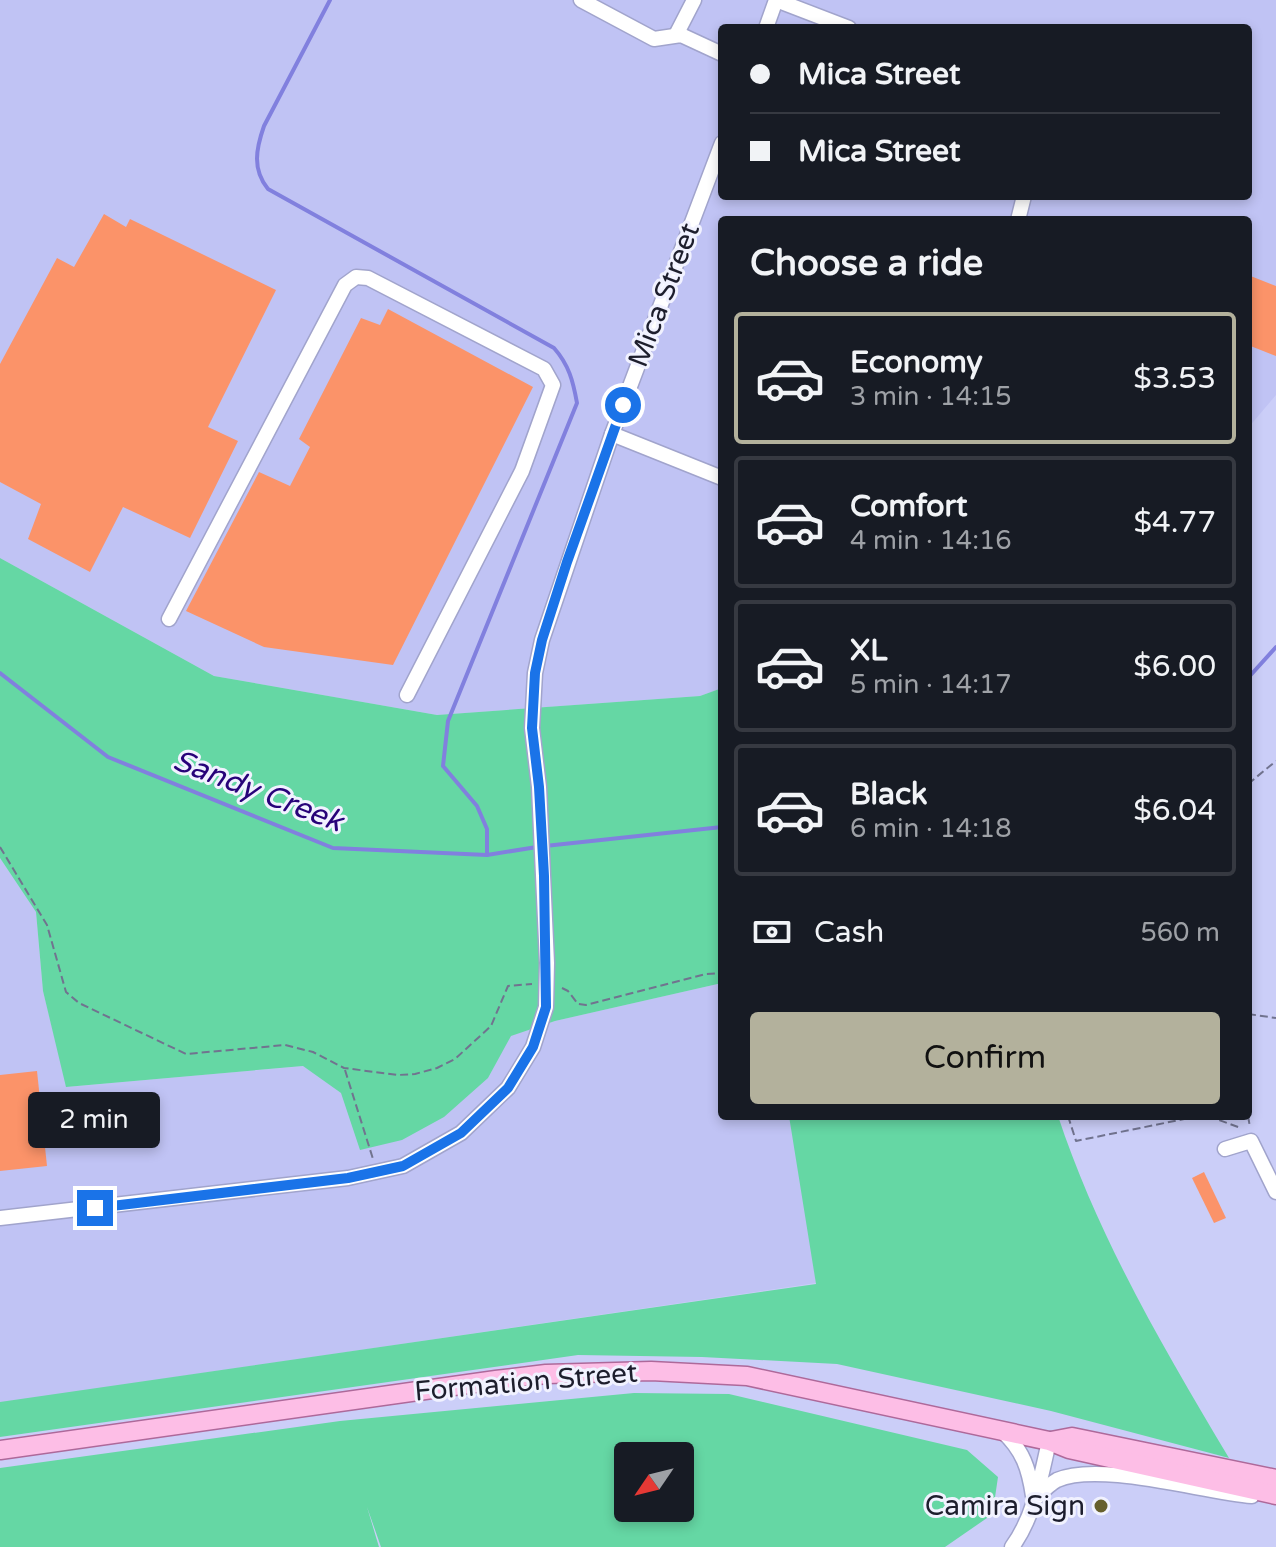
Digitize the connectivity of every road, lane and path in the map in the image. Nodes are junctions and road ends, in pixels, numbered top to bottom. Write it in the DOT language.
graph roads {
  1 [pos="581,0"];
  2 [pos="694,0"];
  3 [pos="776,0"];
  4 [pos="767,24"];
  5 [pos="839,24"];
  6 [pos="676,35"];
  7 [pos="718,52"];
  8 [pos="718,154"];
  9 [pos="612,434"];
  10 [pos="718,476"];
  11 [pos="169,619"];
  12 [pos="407,695"];
  13 [pos="1276,761"];
  14 [pos="1252,781"];
  15 [pos="0,847"];
  16 [pos="718,973"];
  17 [pos="546,986"];
  18 [pos="1252,1015"];
  19 [pos="1276,1018"];
  20 [pos="344,1068"];
  21 [pos="1069,1120"];
  22 [pos="1179,1120"];
  23 [pos="1219,1120"];
  24 [pos="1249,1120"];
  25 [pos="1225,1149"];
  26 [pos="376,1172"];
  27 [pos="1276,1192"];
  28 [pos="0,1218"];
  29 [pos="1002,1431"];
  30 [pos="1049,1441"];
  31 [pos="0,1450"];
  32 [pos="1276,1479"];
  33 [pos="1276,1497"];
  34 [pos="1034,1500"];
  35 [pos="1012,1547"];
  1 -- 6 [label="street"];
  2 -- 6 [label="street"];
  3 -- 4 [label="street"];
  3 -- 5 [label="street"];
  6 -- 7 [label="street"];
  8 -- 9 [label="street, Mica Street"];
  9 -- 10 [label="street"];
  9 -- 17 [label="street, Mica Street"];
  11 -- 12 [label="street"];
  13 -- 14 [label="path"];
  15 -- 20 [label="path"];
  16 -- 17 [label="path"];
  17 -- 20 [label="path"];
  17 -- 26 [label="street, Mica Street"];
  18 -- 19 [label="path"];
  20 -- 26 [label="path"];
  21 -- 22 [label="path"];
  23 -- 24 [label="path"];
  25 -- 27 [label="street"];
  26 -- 28 [label="street, Mica Street"];
  29 -- 30 [label="main road, Formation Street"];
  29 -- 31 [label="main road, Formation Street"];
  29 -- 34 [label="street"];
  30 -- 32 [label="main road, Formation Street"];
  30 -- 33 [label="main road, Formation Street"];
  30 -- 34 [label="street"];
  33 -- 34 [label="street"];
  34 -- 35 [label="street"];
}
